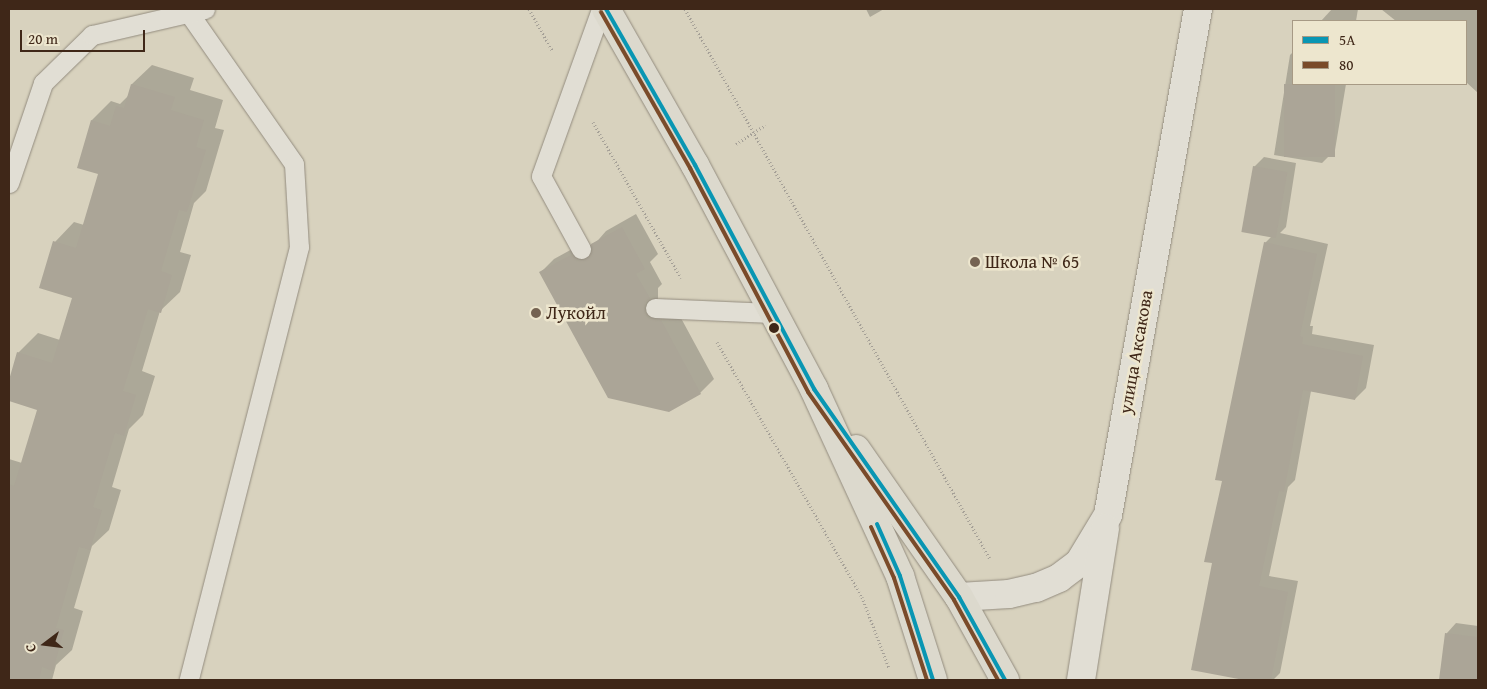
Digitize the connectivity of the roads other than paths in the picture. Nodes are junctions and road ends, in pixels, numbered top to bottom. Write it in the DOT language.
graph roads {
  1 [pos="601,9"];
  2 [pos="606,9"];
  3 [pos="1198,9"];
  4 [pos="193,10"];
  5 [pos="9,183"];
  6 [pos="580,249"];
  7 [pos="655,308"];
  8 [pos="772,313"];
  9 [pos="814,389"];
  10 [pos="1108,514"];
  11 [pos="959,597"];
  12 [pos="190,680"];
  13 [pos="933,680"];
  14 [pos="1005,680"];
  15 [pos="1081,680"];
  1 -- 6 [label="lane"];
  2 -- 8 [label="highway"];
  3 -- 10 [label="street, улица Аксакова"];
  4 -- 5 [label="lane"];
  4 -- 12 [label="lane"];
  7 -- 8 [label="lane"];
  8 -- 9 [label="highway"];
  9 -- 11 [label="highway"];
  9 -- 13 [label="highway"];
  10 -- 11 [label="street, улица Аксакова"];
  10 -- 15 [label="street"];
  11 -- 14 [label="highway"];
}
